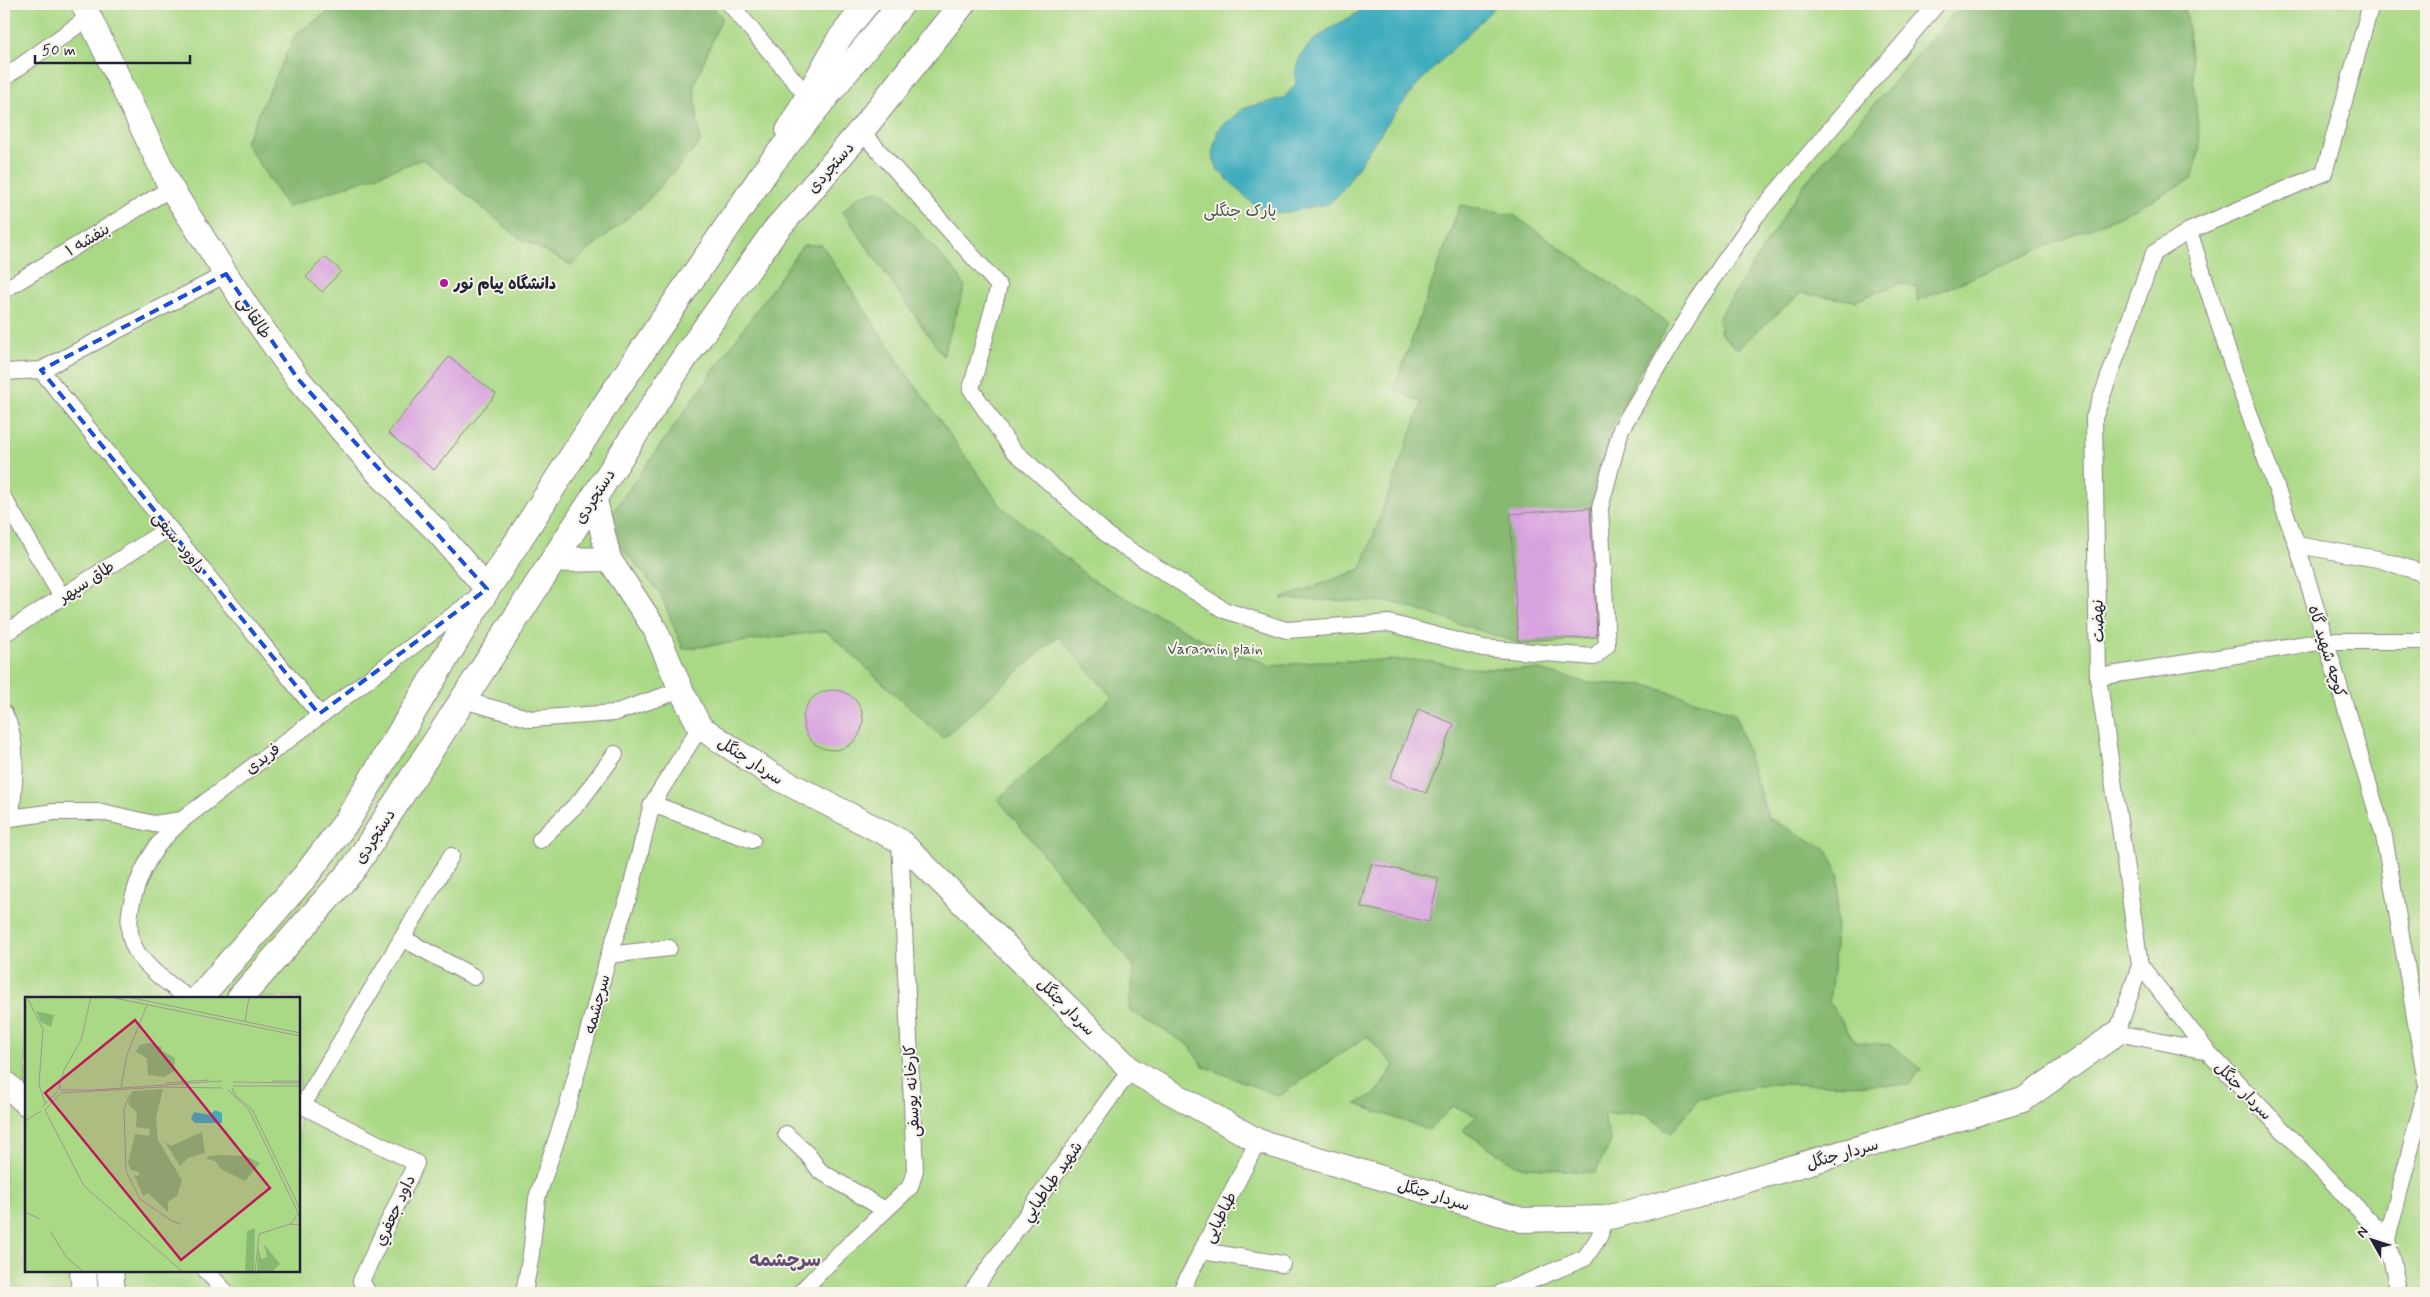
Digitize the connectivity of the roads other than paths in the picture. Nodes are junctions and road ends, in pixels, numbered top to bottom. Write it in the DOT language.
graph roads {
  1 [pos="730,4"];
  2 [pos="867,4"];
  3 [pos="901,4"];
  4 [pos="962,4"];
  5 [pos="1937,4"];
  6 [pos="2371,4"];
  7 [pos="86,10"];
  8 [pos="4,78"];
  9 [pos="807,96"];
  10 [pos="861,131"];
  11 [pos="769,166"];
  12 [pos="171,188"];
  13 [pos="2189,231"];
  14 [pos="226,274"];
  15 [pos="4,290"];
  16 [pos="41,370"];
  17 [pos="4,372"];
  18 [pos="594,496"];
  19 [pos="4,499"];
  20 [pos="168,528"];
  21 [pos="2296,545"];
  22 [pos="609,559"];
  23 [pos="552,560"];
  24 [pos="2426,574"];
  25 [pos="487,589"];
  26 [pos="62,597"];
  27 [pos="4,634"];
  28 [pos="2325,641"];
  29 [pos="2426,641"];
  30 [pos="2098,677"];
  31 [pos="681,690"];
  32 [pos="463,700"];
  33 [pos="4,714"];
  34 [pos="319,714"];
  35 [pos="700,726"];
  36 [pos="615,754"];
  37 [pos="652,804"];
  38 [pos="7,818"];
  39 [pos="182,820"];
  40 [pos="540,840"];
  41 [pos="752,840"];
  42 [pos="900,841"];
  43 [pos="451,856"];
  44 [pos="402,938"];
  45 [pos="669,948"];
  46 [pos="609,955"];
  47 [pos="2140,965"];
  48 [pos="474,977"];
  49 [pos="187,997"];
  50 [pos="200,997"];
  51 [pos="241,997"];
  52 [pos="2117,1034"];
  53 [pos="2207,1051"];
  54 [pos="1131,1070"];
  55 [pos="2426,1081"];
  56 [pos="4,1082"];
  57 [pos="2426,1090"];
  58 [pos="25,1102"];
  59 [pos="301,1104"];
  60 [pos="786,1134"];
  61 [pos="1258,1141"];
  62 [pos="885,1210"];
  63 [pos="1606,1218"];
  64 [pos="2387,1239"];
  65 [pos="1202,1251"];
  66 [pos="1282,1264"];
  67 [pos="83,1272"];
  68 [pos="110,1272"];
  69 [pos="212,1273"];
  70 [pos="977,1291"];
  71 [pos="85,1293"];
  72 [pos="112,1293"];
  73 [pos="227,1293"];
  74 [pos="368,1293"];
  75 [pos="524,1293"];
  76 [pos="800,1293"];
  77 [pos="1180,1293"];
  78 [pos="1501,1293"];
  79 [pos="2399,1293"];
  1 -- 9 [label="street"];
  2 -- 9 [label="street"];
  3 -- 11 [label="main road, دستجردی"];
  4 -- 10 [label="main road, دستجردی"];
  5 -- 10 [label="street"];
  6 -- 13 [label="street, نهضت"];
  7 -- 8 [label="street"];
  7 -- 12 [label="street, طالقانی"];
  9 -- 11 [label="street"];
  10 -- 18 [label="main road, دستجردی"];
  11 -- 25 [label="main road, دستجردی"];
  12 -- 14 [label="street, طالقانی"];
  12 -- 15 [label="street, بنفشه ۱"];
  13 -- 21 [label="street, کوچه شهید گاه"];
  13 -- 30 [label="street, نهضت"];
  14 -- 16 [label="street"];
  14 -- 25 [label="street, طالقانی"];
  16 -- 17 [label="street"];
  16 -- 20 [label="street, داوود سیفی"];
  18 -- 22 [label="street"];
  18 -- 23 [label="main road, دستجردی"];
  19 -- 26 [label="street"];
  20 -- 26 [label="street, طاق سپهر"];
  20 -- 34 [label="street, داوود سیفی"];
  21 -- 24 [label="street"];
  21 -- 28 [label="street, کوچه شهید گاه"];
  22 -- 23 [label="street"];
  22 -- 31 [label="street, سردار جنگل"];
  23 -- 32 [label="main road, دستجردی"];
  25 -- 34 [label="street, فریدی"];
  25 -- 50 [label="main road, دستجردی"];
  26 -- 27 [label="street, طاق سپهر"];
  28 -- 29 [label="street"];
  28 -- 30 [label="street"];
  28 -- 55 [label="street, کوچه شهید گاه"];
  30 -- 47 [label="street, نهضت"];
  31 -- 32 [label="street"];
  31 -- 35 [label="street, سردار جنگل"];
  32 -- 51 [label="main road, دستجردی"];
  33 -- 38 [label="street"];
  34 -- 39 [label="street, فریدی"];
  35 -- 37 [label="street, سرچشمه"];
  35 -- 42 [label="street, سردار جنگل"];
  36 -- 40 [label="street"];
  37 -- 41 [label="street"];
  37 -- 46 [label="street, سرچشمه"];
  38 -- 39 [label="street, فریدی"];
  39 -- 49 [label="street"];
  42 -- 54 [label="street, سردار جنگل"];
  42 -- 62 [label="street, کارخانه یوسفی"];
  43 -- 44 [label="street"];
  44 -- 48 [label="street"];
  44 -- 59 [label="street"];
  45 -- 46 [label="street"];
  46 -- 75 [label="street, سرچشمه"];
  47 -- 52 [label="street, نهضت"];
  47 -- 53 [label="street"];
  52 -- 53 [label="street, سردار جنگل"];
  52 -- 63 [label="street, سردار جنگل"];
  53 -- 64 [label="street, سردار جنگل"];
  54 -- 61 [label="street, سردار جنگل"];
  54 -- 70 [label="street, شهيد طباطبايي"];
  56 -- 58 [label="street"];
  57 -- 64 [label="street"];
  59 -- 74 [label="street, داود جعفري"];
  60 -- 62 [label="street"];
  61 -- 63 [label="street, سردار جنگل"];
  61 -- 65 [label="street, طباطبایی"];
  62 -- 76 [label="street, کارخانه یوسفی"];
  63 -- 78 [label="street"];
  64 -- 79 [label="street"];
  65 -- 66 [label="street"];
  65 -- 77 [label="street, طباطبایی"];
  67 -- 71 [label="main road"];
  68 -- 72 [label="main road"];
  69 -- 73 [label="street"];
}
